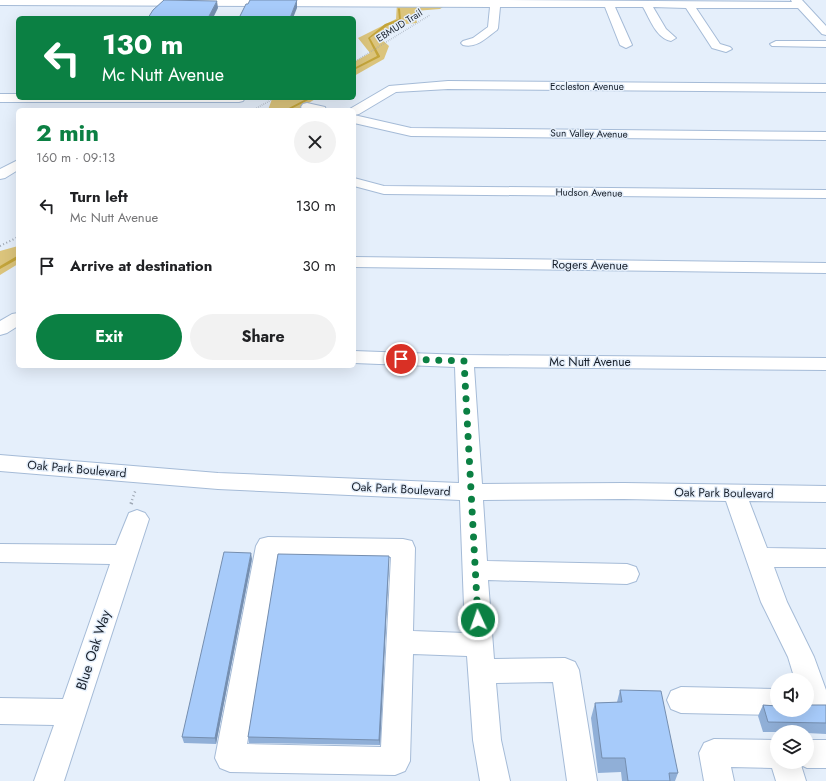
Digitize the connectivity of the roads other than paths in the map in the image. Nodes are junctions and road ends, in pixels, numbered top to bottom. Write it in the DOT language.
graph roads {
  1 [pos="47,1"];
  2 [pos="129,1"];
  3 [pos="279,1"];
  4 [pos="0,2"];
  5 [pos="12,2"];
  6 [pos="151,2"];
  7 [pos="235,2"];
  8 [pos="313,2"];
  9 [pos="346,2"];
  10 [pos="423,2"];
  11 [pos="541,2"];
  12 [pos="798,2"];
  13 [pos="495,3"];
  14 [pos="611,3"];
  15 [pos="649,3"];
  16 [pos="689,4"];
  17 [pos="0,13"];
  18 [pos="229,13"];
  19 [pos="308,13"];
  20 [pos="141,15"];
  21 [pos="339,15"];
  22 [pos="826,32"];
  23 [pos="671,38"];
  24 [pos="467,43"];
  25 [pos="776,44"];
  26 [pos="826,44"];
  27 [pos="626,45"];
  28 [pos="726,49"];
  29 [pos="826,88"];
  30 [pos="0,98"];
  31 [pos="16,98"];
  32 [pos="88,100"];
  33 [pos="307,107"];
  34 [pos="82,108"];
  35 [pos="311,108"];
  36 [pos="356,109"];
  37 [pos="356,119"];
  38 [pos="826,136"];
  39 [pos="16,165"];
  40 [pos="0,175"];
  41 [pos="356,183"];
  42 [pos="825,196"];
  43 [pos="356,262"];
  44 [pos="826,268"];
  45 [pos="16,319"];
  46 [pos="0,329"];
  47 [pos="356,357"];
  48 [pos="464,361"];
  49 [pos="826,364"];
  50 [pos="0,463"];
  51 [pos="471,492"];
  52 [pos="735,493"];
  53 [pos="826,494"];
  54 [pos="137,519"];
  55 [pos="0,553"];
  56 [pos="125,555"];
  57 [pos="758,557"];
  58 [pos="826,558"];
  59 [pos="475,570"];
  60 [pos="627,574"];
  61 [pos="400,642"];
  62 [pos="480,658"];
  63 [pos="680,700"];
  64 [pos="770,702"];
  65 [pos="816,702"];
  66 [pos="0,712"];
  67 [pos="73,712"];
  68 [pos="770,754"];
  69 [pos="814,754"];
  70 [pos="826,754"];
  71 [pos="787,769"];
  72 [pos="49,781"];
  73 [pos="495,781"];
  74 [pos="582,781"];
  75 [pos="719,781"];
  76 [pos="791,781"];
  1 -- 2 [label="street"];
  1 -- 5 [label="street"];
  2 -- 6 [label="street"];
  3 -- 7 [label="street"];
  3 -- 8 [label="street"];
  4 -- 5 [label="street"];
  5 -- 17 [label="street"];
  6 -- 7 [label="street"];
  6 -- 20 [label="street"];
  7 -- 18 [label="street"];
  8 -- 9 [label="street"];
  8 -- 19 [label="street"];
  9 -- 10 [label="street"];
  9 -- 21 [label="street"];
  10 -- 13 [label="street"];
  11 -- 13 [label="street"];
  11 -- 14 [label="street"];
  12 -- 16 [label="street"];
  12 -- 22 [label="street"];
  13 -- 24 [label="street"];
  14 -- 15 [label="street"];
  14 -- 27 [label="street"];
  15 -- 16 [label="street"];
  15 -- 23 [label="street"];
  16 -- 28 [label="street"];
  25 -- 26 [label="street"];
  29 -- 36 [label="street, Eccleston Avenue"];
  30 -- 31 [label="street"];
  32 -- 34 [label="street"];
  33 -- 35 [label="street"];
  37 -- 38 [label="street, Sun Valley Avenue"];
  39 -- 40 [label="street"];
  41 -- 42 [label="street, Hudson Avenue"];
  43 -- 44 [label="street, Rogers Avenue"];
  45 -- 46 [label="street"];
  47 -- 48 [label="street, Mc Nutt Avenue"];
  48 -- 49 [label="street, Mc Nutt Avenue"];
  48 -- 51 [label="street"];
  50 -- 51 [label="street, Oak Park Boulevard"];
  51 -- 52 [label="street, Oak Park Boulevard"];
  51 -- 59 [label="street"];
  52 -- 53 [label="street, Oak Park Boulevard"];
  52 -- 57 [label="street"];
  54 -- 56 [label="street, Blue Oak Way"];
  55 -- 56 [label="street"];
  56 -- 67 [label="street, Blue Oak Way"];
  57 -- 58 [label="street"];
  57 -- 65 [label="street"];
  59 -- 60 [label="street"];
  59 -- 62 [label="street"];
  61 -- 61 [label="street"];
  61 -- 62 [label="street"];
  62 -- 73 [label="street"];
  62 -- 74 [label="street"];
  63 -- 64 [label="street"];
  66 -- 67 [label="street"];
  67 -- 72 [label="street, Blue Oak Way"];
  68 -- 75 [label="street"];
  69 -- 70 [label="street"];
  71 -- 76 [label="street"];
}
